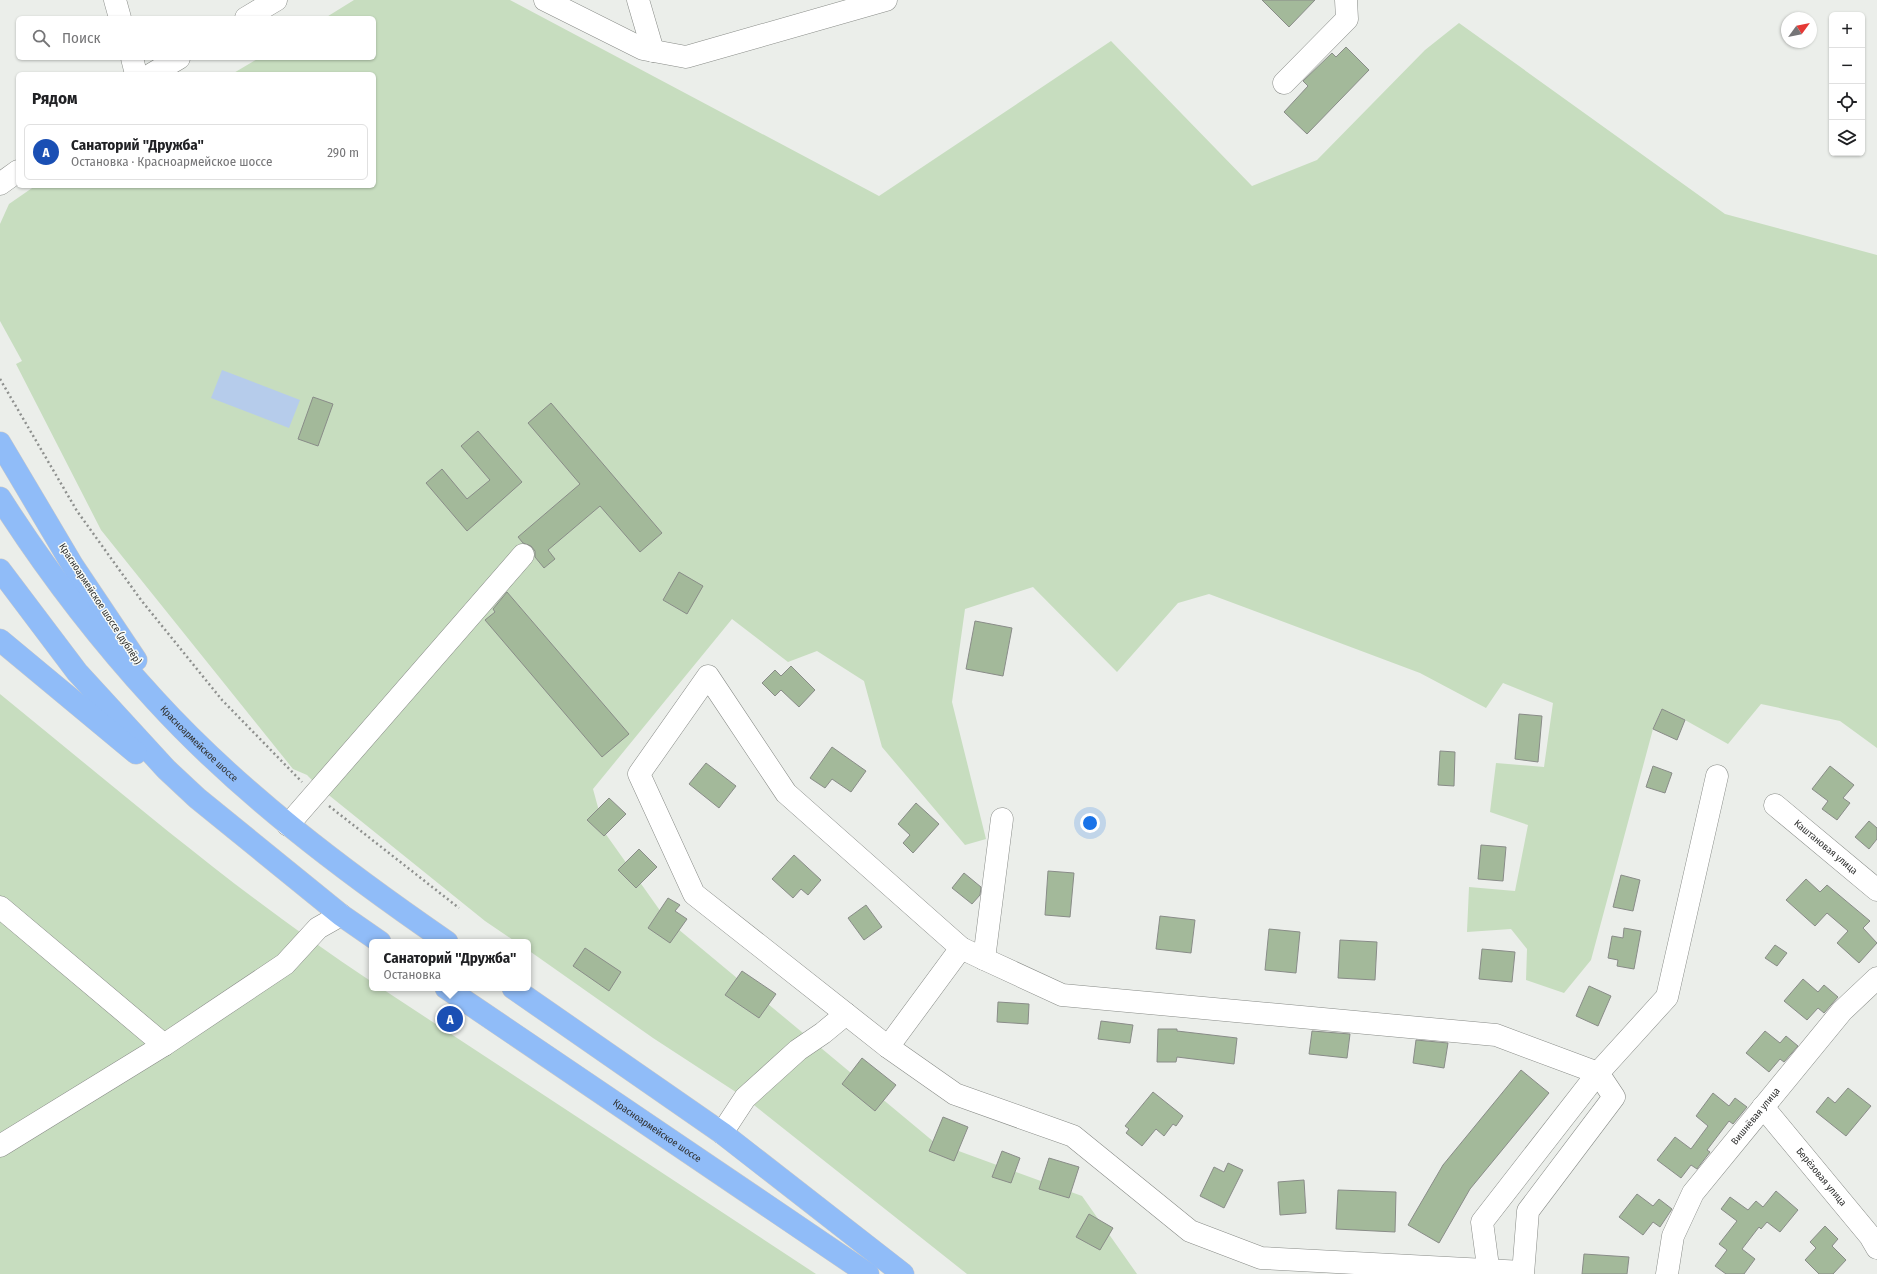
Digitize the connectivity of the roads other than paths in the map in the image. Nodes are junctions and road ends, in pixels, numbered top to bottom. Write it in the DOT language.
graph roads {
  1 [pos="115,0"];
  2 [pos="276,0"];
  3 [pos="545,0"];
  4 [pos="638,0"];
  5 [pos="886,0"];
  6 [pos="1346,0"];
  7 [pos="119,16"];
  8 [pos="249,16"];
  9 [pos="653,51"];
  10 [pos="132,60"];
  11 [pos="176,60"];
  12 [pos="136,72"];
  13 [pos="155,72"];
  14 [pos="1284,83"];
  15 [pos="16,172"];
  16 [pos="0,184"];
  17 [pos="0,443"];
  18 [pos="0,498"];
  19 [pos="522,554"];
  20 [pos="0,570"];
  21 [pos="0,640"];
  22 [pos="212,756"];
  23 [pos="1717,776"];
  24 [pos="197,798"];
  25 [pos="1775,805"];
  26 [pos="1002,819"];
  27 [pos="288,825"];
  28 [pos="1877,890"];
  29 [pos="0,907"];
  30 [pos="341,915"];
  31 [pos="376,939"];
  32 [pos="443,939"];
  33 [pos="961,948"];
  34 [pos="984,959"];
  35 [pos="1877,978"];
  36 [pos="450,991"];
  37 [pos="517,991"];
  38 [pos="846,1014"];
  39 [pos="164,1045"];
  40 [pos="888,1047"];
  41 [pos="1598,1073"];
  42 [pos="1763,1107"];
  43 [pos="722,1133"];
  44 [pos="0,1146"];
  45 [pos="1877,1248"];
  46 [pos="1489,1272"];
  47 [pos="1523,1273"];
  48 [pos="868,1274"];
  49 [pos="903,1274"];
  50 [pos="1667,1274"];
  1 -- 7 [label="street"];
  2 -- 8 [label="street"];
  3 -- 9 [label="street"];
  4 -- 9 [label="street"];
  5 -- 9 [label="street"];
  6 -- 14 [label="street"];
  10 -- 12 [label="street"];
  11 -- 13 [label="street"];
  15 -- 16 [label="street"];
  17 -- 22 [label="main road, Красноармейское шоссе (дублёр)"];
  18 -- 22 [label="main road, Красноармейское шоссе"];
  19 -- 27 [label="street"];
  20 -- 24 [label="main road"];
  21 -- 24 [label="main road"];
  22 -- 27 [label="main road, Красноармейское шоссе"];
  23 -- 41 [label="street"];
  24 -- 30 [label="main road"];
  25 -- 28 [label="street, Каштановая улица"];
  26 -- 34 [label="street"];
  27 -- 32 [label="main road, Красноармейское шоссе"];
  29 -- 39 [label="street"];
  30 -- 31 [label="main road"];
  30 -- 39 [label="street"];
  33 -- 34 [label="street"];
  33 -- 38 [label="street"];
  33 -- 40 [label="street"];
  34 -- 41 [label="street"];
  35 -- 42 [label="street, Вишнёвая улица"];
  36 -- 48 [label="main road, Красноармейское шоссе"];
  37 -- 43 [label="main road"];
  38 -- 40 [label="street"];
  38 -- 43 [label="street"];
  39 -- 44 [label="street"];
  40 -- 46 [label="street"];
  41 -- 46 [label="street"];
  41 -- 47 [label="street"];
  42 -- 45 [label="street, Берёзовая улица"];
  42 -- 50 [label="street, Вишнёвая улица"];
  43 -- 49 [label="main road"];
  46 -- 47 [label="street"];
}
